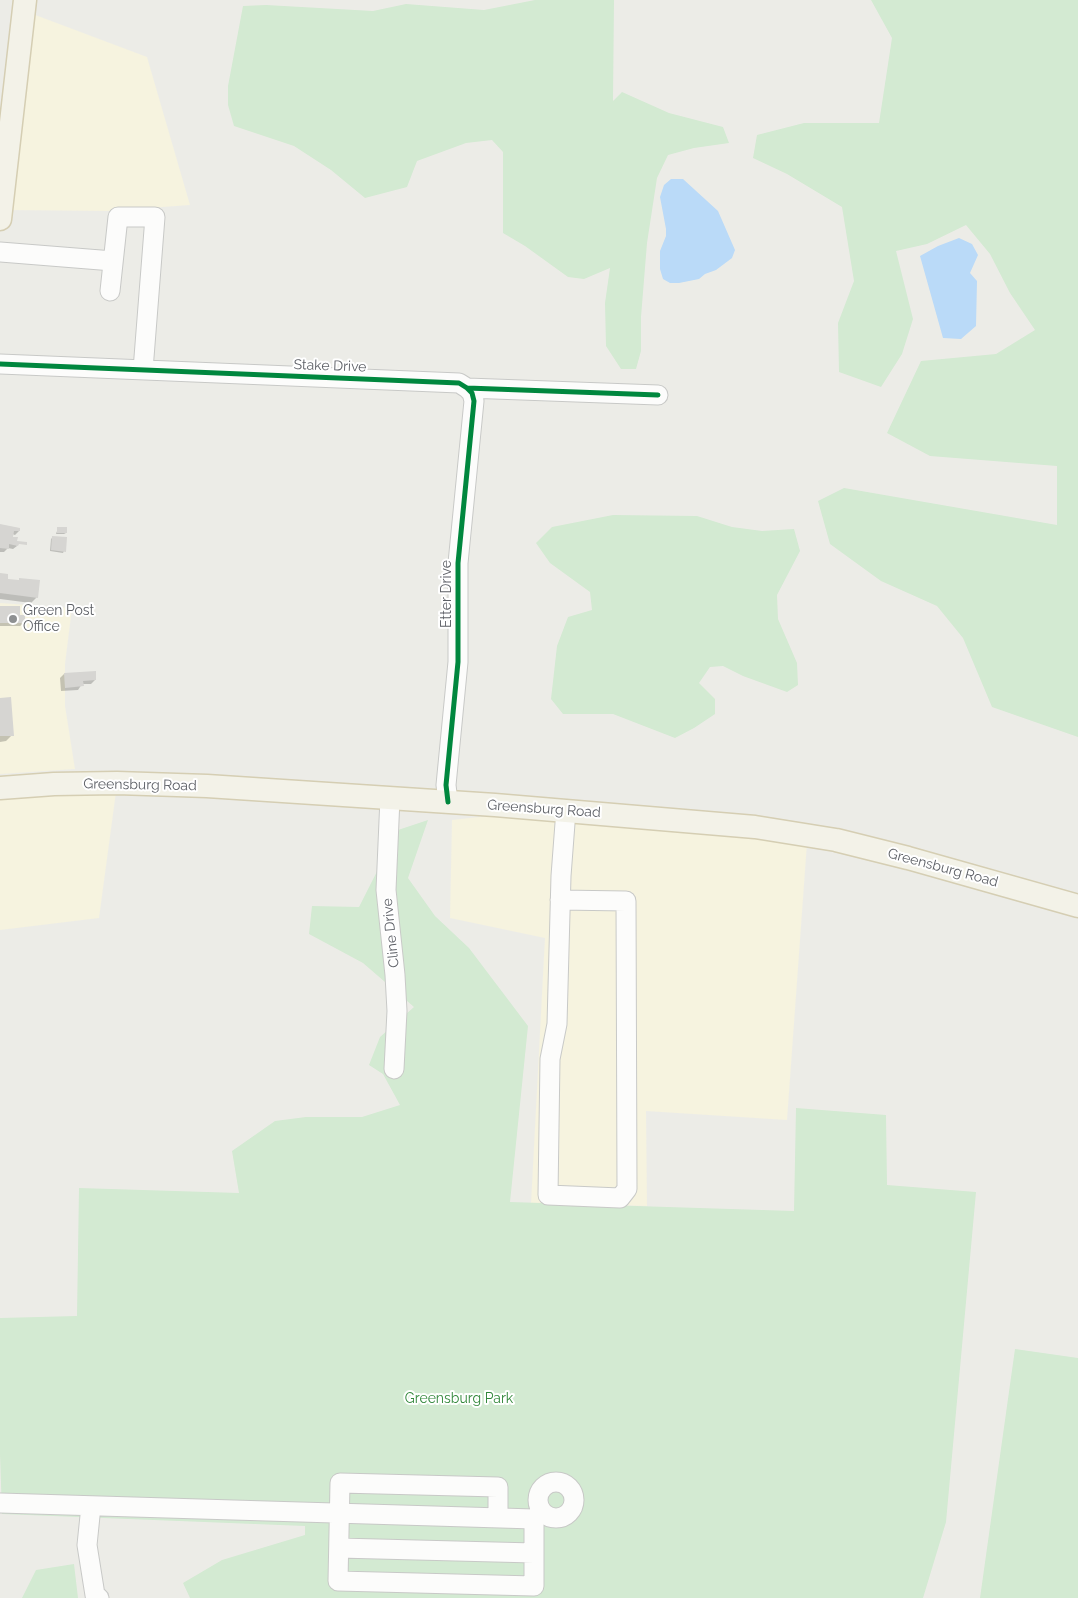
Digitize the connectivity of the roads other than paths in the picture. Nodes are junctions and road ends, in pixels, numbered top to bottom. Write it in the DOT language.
graph roads {
  1 [pos="25,0"];
  2 [pos="0,219"];
  3 [pos="0,252"];
  4 [pos="113,261"];
  5 [pos="110,291"];
  6 [pos="0,364"];
  7 [pos="142,370"];
  8 [pos="467,388"];
  9 [pos="658,395"];
  10 [pos="0,788"];
  11 [pos="390,798"];
  12 [pos="448,802"];
  13 [pos="566,810"];
  14 [pos="560,900"];
  15 [pos="1078,906"];
  16 [pos="394,1069"];
  17 [pos="0,1503"];
  18 [pos="91,1506"];
  19 [pos="339,1513"];
  20 [pos="498,1518"];
  21 [pos="339,1548"];
  22 [pos="534,1553"];
  23 [pos="100,1598"];
  1 -- 2 [label="main road"];
  3 -- 4 [label="street"];
  4 -- 5 [label="street"];
  4 -- 7 [label="street"];
  6 -- 7 [label="street, Stake Drive"];
  7 -- 8 [label="street, Stake Drive"];
  8 -- 9 [label="street, Stake Drive"];
  8 -- 12 [label="street, Etter Drive"];
  10 -- 11 [label="main road, Greensburg Road"];
  11 -- 12 [label="main road, Greensburg Road"];
  11 -- 16 [label="street, Cline Drive"];
  12 -- 13 [label="main road, Greensburg Road"];
  13 -- 14 [label="street"];
  13 -- 15 [label="main road, Greensburg Road"];
  14 -- 14 [label="street"];
  17 -- 18 [label="street"];
  18 -- 19 [label="street"];
  18 -- 23 [label="street"];
  19 -- 20 [label="street"];
  19 -- 20 [label="street"];
  19 -- 21 [label="street"];
  20 -- 22 [label="street"];
  21 -- 22 [label="street"];
  21 -- 22 [label="street"];
}
